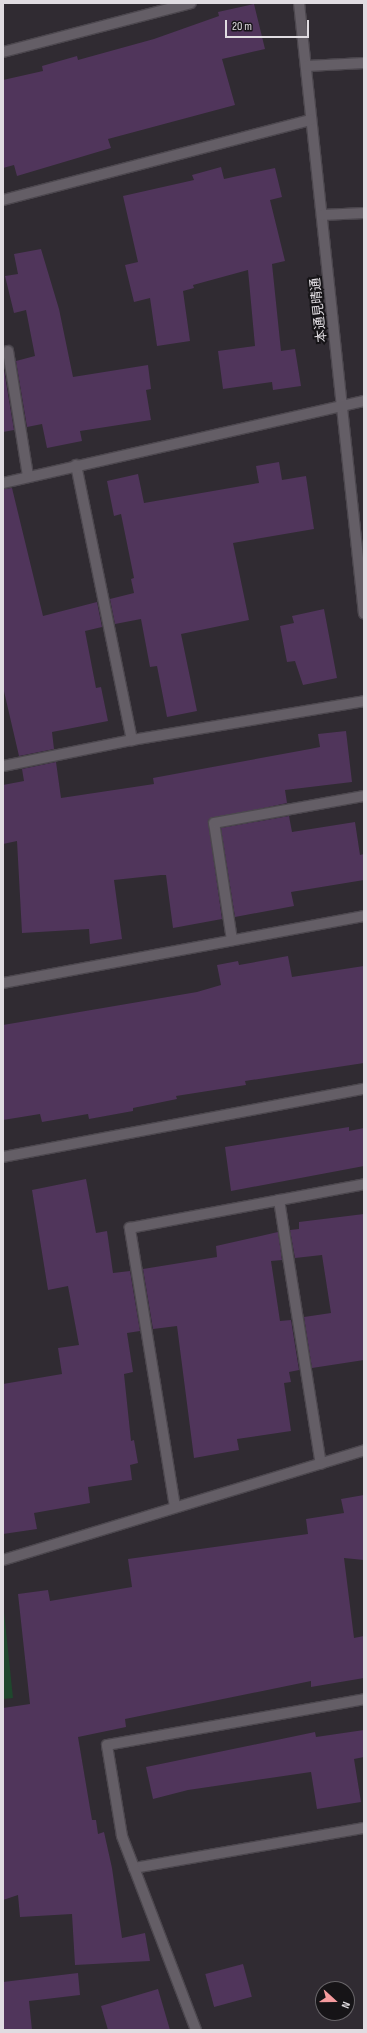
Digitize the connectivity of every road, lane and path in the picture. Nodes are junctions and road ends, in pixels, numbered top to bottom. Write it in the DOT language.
graph roads {
  1 [pos="192,3"];
  2 [pos="299,3"];
  3 [pos="3,52"];
  4 [pos="364,63"];
  5 [pos="307,66"];
  6 [pos="311,120"];
  7 [pos="3,200"];
  8 [pos="364,213"];
  9 [pos="322,215"];
  10 [pos="8,351"];
  11 [pos="364,401"];
  12 [pos="343,407"];
  13 [pos="76,465"];
  14 [pos="28,476"];
  15 [pos="3,483"];
  16 [pos="361,569"];
  17 [pos="364,614"];
  18 [pos="364,701"];
  19 [pos="132,740"];
  20 [pos="3,766"];
  21 [pos="364,796"];
  22 [pos="364,916"];
  23 [pos="232,940"];
  24 [pos="3,983"];
  25 [pos="364,1089"];
  26 [pos="3,1157"];
  27 [pos="364,1184"];
  28 [pos="279,1200"];
  29 [pos="364,1450"];
  30 [pos="321,1464"];
  31 [pos="175,1507"];
  32 [pos="3,1560"];
  33 [pos="364,1699"];
  34 [pos="364,1828"];
  35 [pos="134,1868"];
  36 [pos="196,2030"];
  1 -- 3 [label="street"];
  2 -- 5 [label="street, 本通見晴通"];
  4 -- 5 [label="street"];
  5 -- 6 [label="street, 本通見晴通"];
  6 -- 7 [label="street"];
  6 -- 9 [label="street, 本通見晴通"];
  8 -- 9 [label="street"];
  9 -- 12 [label="street, 本通見晴通"];
  10 -- 14 [label="street"];
  11 -- 12 [label="street"];
  12 -- 13 [label="street"];
  12 -- 16 [label="street, 本通見晴通"];
  13 -- 14 [label="street"];
  13 -- 19 [label="street"];
  14 -- 15 [label="street"];
  16 -- 17 [label="street, 本通見晴通"];
  18 -- 19 [label="street"];
  19 -- 20 [label="street"];
  21 -- 23 [label="street"];
  22 -- 23 [label="street"];
  23 -- 24 [label="street"];
  25 -- 26 [label="street"];
  27 -- 28 [label="street"];
  28 -- 30 [label="street"];
  28 -- 31 [label="street"];
  29 -- 30 [label="street"];
  30 -- 31 [label="street"];
  31 -- 32 [label="street"];
  33 -- 35 [label="street"];
  34 -- 35 [label="street"];
  35 -- 36 [label="street"];
}
